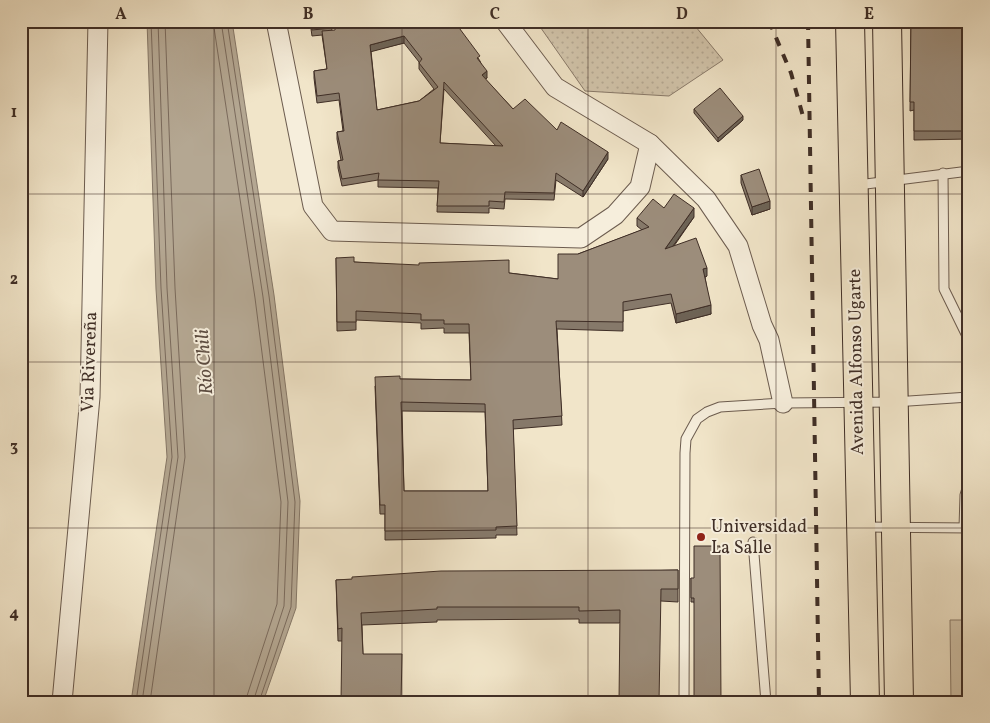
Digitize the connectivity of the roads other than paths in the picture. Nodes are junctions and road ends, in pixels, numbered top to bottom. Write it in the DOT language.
graph roads {
  1 [pos="98,21"];
  2 [pos="276,21"];
  3 [pos="505,21"];
  4 [pos="850,21"];
  5 [pos="887,21"];
  6 [pos="650,144"];
  7 [pos="969,171"];
  8 [pos="943,173"];
  9 [pos="890,183"];
  10 [pos="853,185"];
  11 [pos="969,340"];
  12 [pos="969,397"];
  13 [pos="894,402"];
  14 [pos="783,403"];
  15 [pos="858,403"];
  16 [pos="969,482"];
  17 [pos="896,526"];
  18 [pos="861,527"];
  19 [pos="966,528"];
  20 [pos="753,542"];
  21 [pos="62,702"];
  22 [pos="684,702"];
  23 [pos="766,702"];
  24 [pos="865,702"];
  25 [pos="899,702"];
  1 -- 21 [label="street, Via Rivereña"];
  2 -- 6 [label="street"];
  3 -- 6 [label="street"];
  4 -- 10 [label="main road, Avenida Alfonso Ugarte"];
  5 -- 9 [label="main road, Avenida Alfonso Ugarte"];
  6 -- 14 [label="street"];
  7 -- 8 [label="lane"];
  8 -- 9 [label="lane"];
  8 -- 11 [label="lane"];
  9 -- 10 [label="lane"];
  9 -- 13 [label="main road, Avenida Alfonso Ugarte"];
  10 -- 15 [label="main road, Avenida Alfonso Ugarte"];
  12 -- 13 [label="lane"];
  13 -- 15 [label="lane"];
  13 -- 17 [label="main road, Avenida Alfonso Ugarte"];
  14 -- 15 [label="lane"];
  14 -- 22 [label="lane"];
  15 -- 18 [label="main road, Avenida Alfonso Ugarte"];
  16 -- 19 [label="lane"];
  17 -- 18 [label="lane"];
  17 -- 19 [label="lane"];
  17 -- 25 [label="main road, Avenida Alfonso Ugarte"];
  18 -- 24 [label="main road, Avenida Alfonso Ugarte"];
  20 -- 23 [label="lane"];
}
